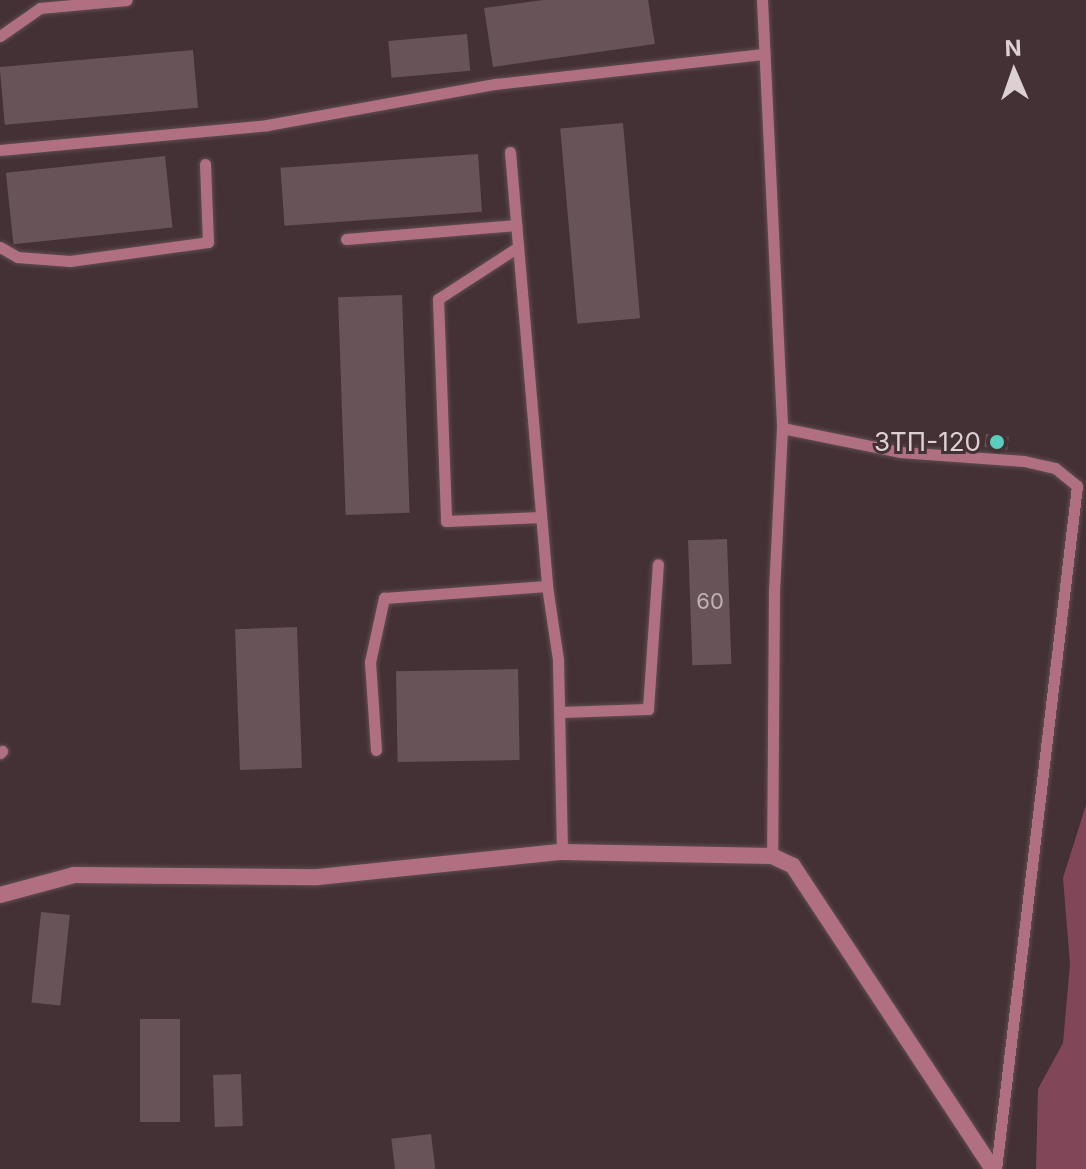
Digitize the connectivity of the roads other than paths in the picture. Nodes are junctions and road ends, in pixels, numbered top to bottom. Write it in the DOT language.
graph roads {
  1 [pos="127,0"];
  2 [pos="762,0"];
  3 [pos="0,36"];
  4 [pos="764,54"];
  5 [pos="0,150"];
  6 [pos="510,152"];
  7 [pos="205,164"];
  8 [pos="516,225"];
  9 [pos="346,239"];
  10 [pos="0,247"];
  11 [pos="518,247"];
  12 [pos="782,428"];
  13 [pos="541,517"];
  14 [pos="658,564"];
  15 [pos="547,586"];
  16 [pos="560,712"];
  17 [pos="376,750"];
  18 [pos="562,852"];
  19 [pos="772,856"];
  20 [pos="0,895"];
  21 [pos="994,1169"];
  1 -- 3 [label="lane"];
  2 -- 4 [label="lane"];
  4 -- 5 [label="lane"];
  4 -- 12 [label="lane"];
  6 -- 8 [label="lane"];
  7 -- 10 [label="lane"];
  8 -- 9 [label="lane"];
  8 -- 11 [label="lane"];
  11 -- 13 [label="lane"];
  11 -- 13 [label="lane"];
  12 -- 19 [label="lane"];
  12 -- 21 [label="lane"];
  13 -- 15 [label="lane"];
  14 -- 16 [label="lane"];
  15 -- 16 [label="lane"];
  15 -- 17 [label="lane"];
  16 -- 18 [label="lane"];
  18 -- 19 [label="street"];
  18 -- 20 [label="street"];
  19 -- 21 [label="street"];
}
